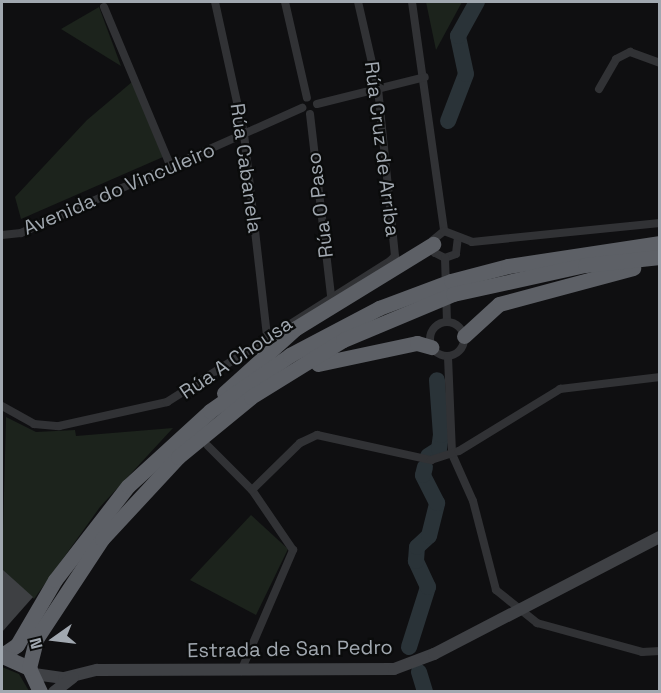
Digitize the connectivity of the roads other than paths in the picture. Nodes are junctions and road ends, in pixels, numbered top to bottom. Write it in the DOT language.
graph roads {
  1 [pos="215,2"];
  2 [pos="285,2"];
  3 [pos="358,2"];
  4 [pos="412,2"];
  5 [pos="104,7"];
  6 [pos="660,63"];
  7 [pos="426,77"];
  8 [pos="378,89"];
  9 [pos="599,89"];
  10 [pos="307,98"];
  11 [pos="317,104"];
  12 [pos="306,111"];
  13 [pos="244,134"];
  14 [pos="171,168"];
  15 [pos="660,223"];
  16 [pos="444,231"];
  17 [pos="2,235"];
  18 [pos="458,237"];
  19 [pos="660,243"];
  20 [pos="431,246"];
  21 [pos="660,257"];
  22 [pos="393,258"];
  23 [pos="445,258"];
  24 [pos="660,264"];
  25 [pos="452,288"];
  26 [pos="434,294"];
  27 [pos="331,296"];
  28 [pos="447,321"];
  29 [pos="464,336"];
  30 [pos="267,337"];
  31 [pos="431,347"];
  32 [pos="448,357"];
  33 [pos="660,377"];
  34 [pos="251,397"];
  35 [pos="2,406"];
  36 [pos="210,411"];
  37 [pos="208,446"];
  38 [pos="452,454"];
  39 [pos="252,490"];
  40 [pos="660,537"];
  41 [pos="517,609"];
  42 [pos="660,651"];
  43 [pos="2,656"];
  44 [pos="32,671"];
  45 [pos="241,671"];
  46 [pos="73,677"];
  47 [pos="40,692"];
  48 [pos="54,692"];
  1 -- 13 [label="street, Rúa Cabanela"];
  2 -- 10 [label="street"];
  3 -- 8 [label="street, Rúa Cruz de Arriba"];
  4 -- 7 [label="street"];
  5 -- 14 [label="street"];
  6 -- 9 [label="street"];
  7 -- 8 [label="street"];
  7 -- 16 [label="street"];
  8 -- 11 [label="street"];
  8 -- 22 [label="street, Rúa Cruz de Arriba"];
  10 -- 11 [label="street"];
  10 -- 12 [label="street"];
  11 -- 12 [label="street"];
  12 -- 13 [label="street, Avenida do Vinculeiro"];
  12 -- 27 [label="street, Rúa O Paso"];
  13 -- 14 [label="street, Avenida do Vinculeiro"];
  13 -- 30 [label="street, Rúa Cabanela"];
  14 -- 17 [label="street, Avenida do Vinculeiro"];
  15 -- 18 [label="street"];
  16 -- 18 [label="street"];
  16 -- 20 [label="street"];
  18 -- 23 [label="street"];
  19 -- 25 [label="highway"];
  20 -- 22 [label="street, Rúa A Chousa"];
  20 -- 23 [label="street"];
  20 -- 36 [label="highway"];
  21 -- 25 [label="highway"];
  22 -- 27 [label="street, Rúa A Chousa"];
  23 -- 28 [label="street"];
  24 -- 29 [label="highway"];
  25 -- 26 [label="highway"];
  26 -- 34 [label="highway"];
  26 -- 36 [label="highway"];
  27 -- 30 [label="street, Rúa A Chousa"];
  28 -- 29 [label="street"];
  28 -- 31 [label="street"];
  29 -- 32 [label="street"];
  30 -- 35 [label="street, Rúa A Chousa"];
  31 -- 32 [label="street"];
  31 -- 34 [label="highway"];
  32 -- 38 [label="street"];
  33 -- 38 [label="street"];
  34 -- 44 [label="highway"];
  36 -- 43 [label="highway"];
  37 -- 39 [label="street"];
  38 -- 39 [label="street"];
  38 -- 41 [label="street"];
  39 -- 45 [label="street"];
  40 -- 41 [label="street, Estrada de San Pedro"];
  41 -- 42 [label="street"];
  41 -- 45 [label="street, Estrada de San Pedro"];
  43 -- 44 [label="highway"];
  44 -- 46 [label="street"];
  44 -- 47 [label="highway"];
  45 -- 46 [label="street, Estrada de San Pedro"];
  46 -- 48 [label="street"];
}
